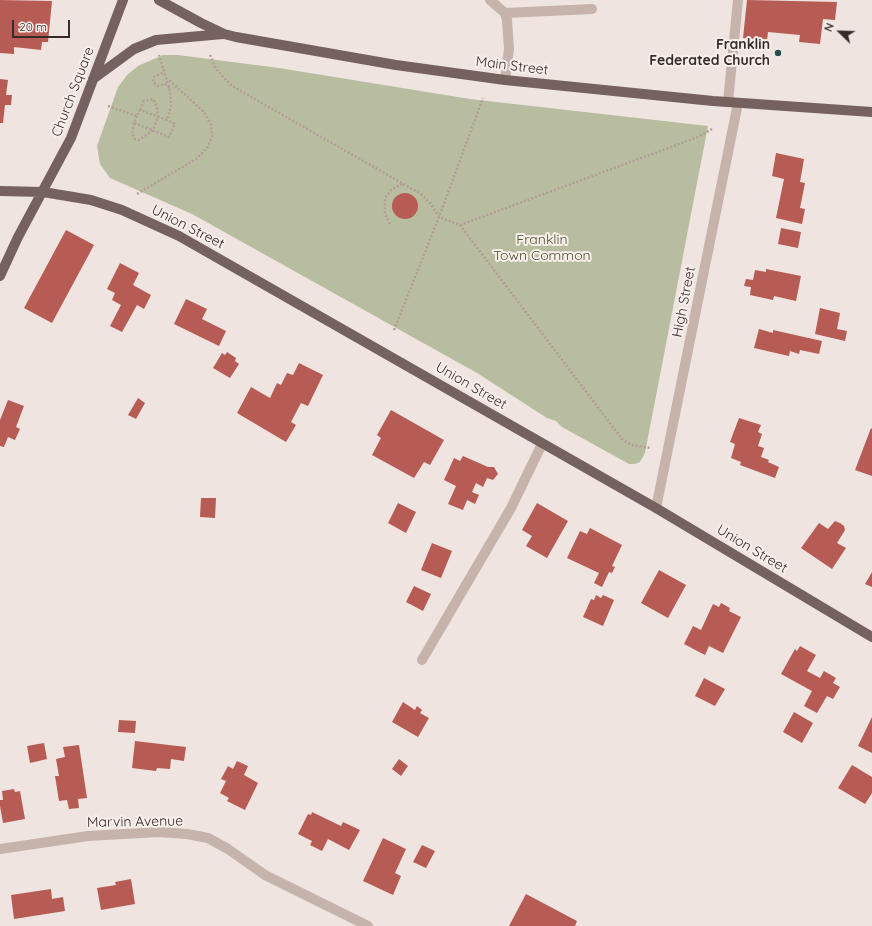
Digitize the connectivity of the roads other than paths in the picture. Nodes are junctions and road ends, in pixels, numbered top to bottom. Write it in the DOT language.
graph roads {
  1 [pos="123,0"];
  2 [pos="159,0"];
  3 [pos="490,0"];
  4 [pos="738,0"];
  5 [pos="592,9"];
  6 [pos="504,13"];
  7 [pos="224,34"];
  8 [pos="93,79"];
  9 [pos="505,80"];
  10 [pos="733,102"];
  11 [pos="872,112"];
  12 [pos="0,191"];
  13 [pos="43,192"];
  14 [pos="0,276"];
  15 [pos="542,444"];
  16 [pos="656,508"];
  17 [pos="872,637"];
  18 [pos="422,660"];
  19 [pos="0,849"];
  20 [pos="368,926"];
  1 -- 8 [label="main road, Church Square"];
  2 -- 7 [label="main road, Main Street"];
  3 -- 6 [label="street"];
  4 -- 10 [label="street, High Street"];
  5 -- 6 [label="street"];
  6 -- 9 [label="street"];
  7 -- 8 [label="main road"];
  7 -- 9 [label="main road, Main Street"];
  8 -- 13 [label="main road, Church Square"];
  9 -- 10 [label="main road, Main Street"];
  10 -- 11 [label="main road, Main Street"];
  10 -- 16 [label="street, High Street"];
  12 -- 13 [label="main road, Union Street"];
  13 -- 14 [label="main road, Church Square"];
  13 -- 15 [label="main road, Union Street"];
  15 -- 16 [label="main road, Union Street"];
  15 -- 18 [label="street"];
  16 -- 17 [label="main road, Union Street"];
  19 -- 20 [label="street, Marvin Avenue"];
}
